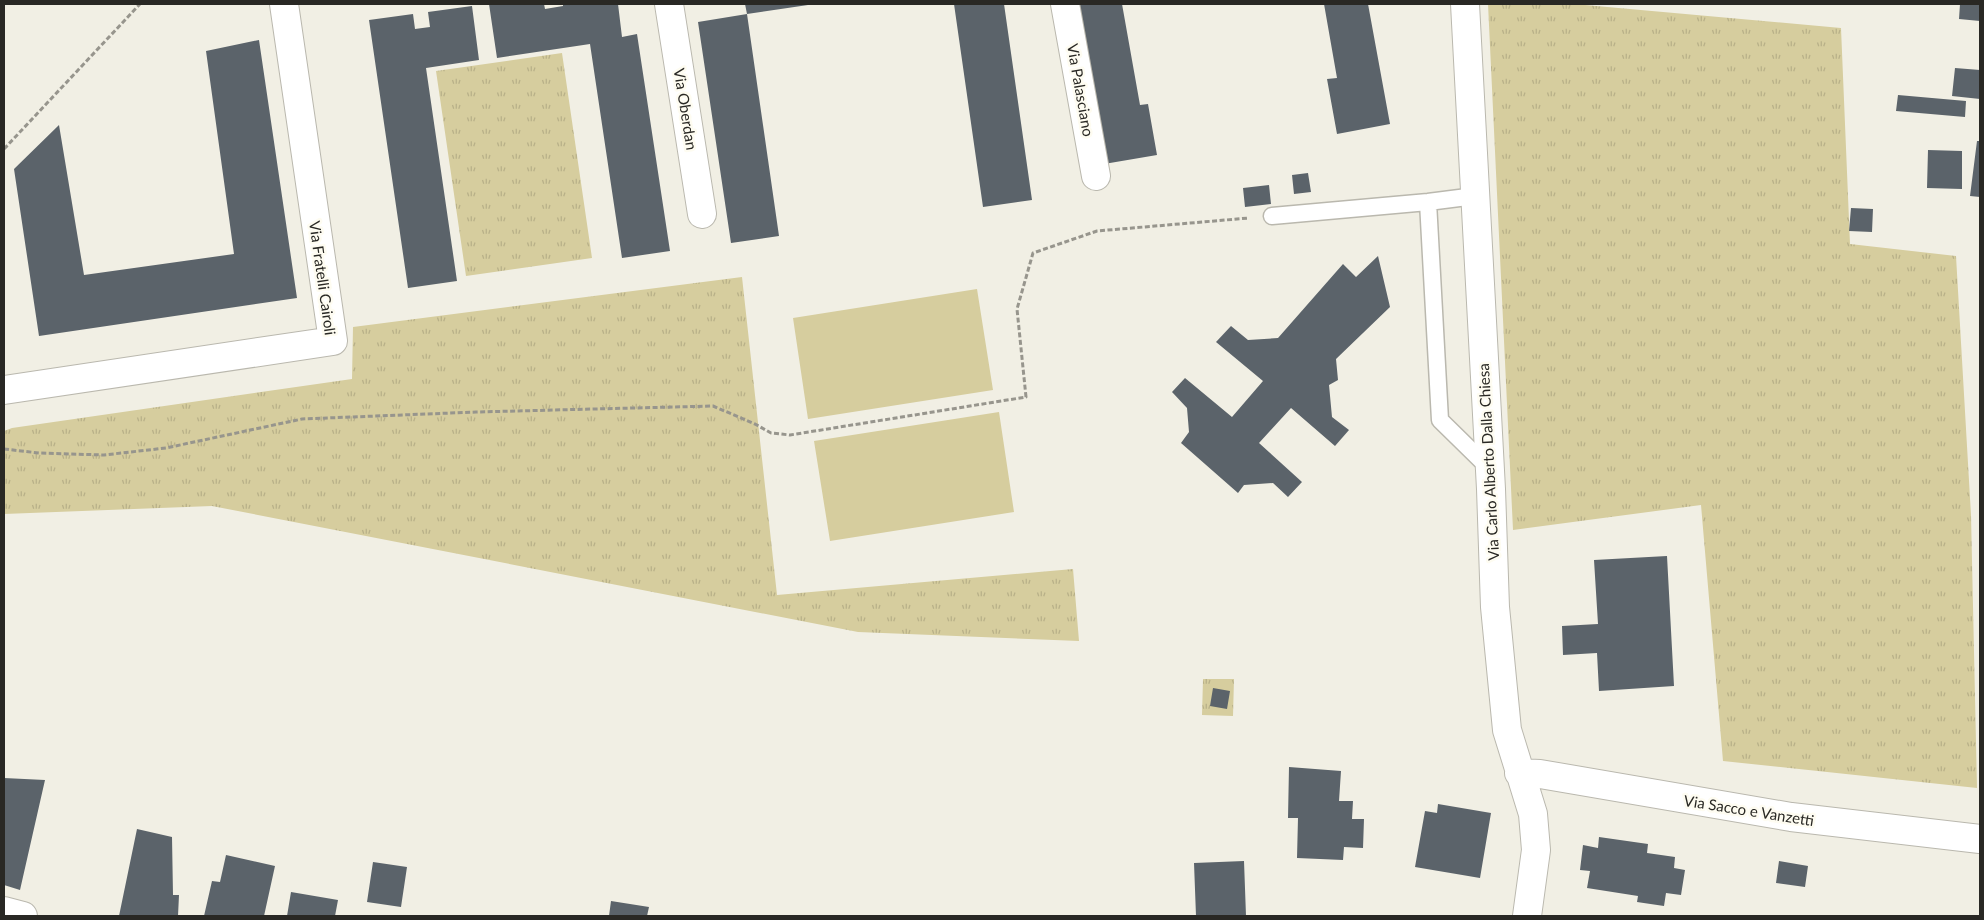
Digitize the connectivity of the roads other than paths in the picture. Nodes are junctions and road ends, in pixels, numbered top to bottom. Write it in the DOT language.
graph roads {
  1 [pos="284,4"];
  2 [pos="669,4"];
  3 [pos="1065,4"];
  4 [pos="1465,4"];
  5 [pos="1096,176"];
  6 [pos="1474,196"];
  7 [pos="1428,202"];
  8 [pos="702,214"];
  9 [pos="1272,216"];
  10 [pos="4,390"];
  11 [pos="1490,469"];
  12 [pos="1520,773"];
  13 [pos="1980,839"];
  14 [pos="4,911"];
  15 [pos="23,916"];
  16 [pos="1527,916"];
  1 -- 10 [label="street, Via Fratelli Cairoli"];
  2 -- 8 [label="street, Via Oberdan"];
  3 -- 5 [label="street, Via Palasciano"];
  4 -- 6 [label="street, Via Carlo Alberto Dalla Chiesa"];
  6 -- 7 [label="lane"];
  6 -- 11 [label="street, Via Carlo Alberto Dalla Chiesa"];
  7 -- 9 [label="lane"];
  7 -- 11 [label="lane"];
  11 -- 12 [label="street, Via Carlo Alberto Dalla Chiesa"];
  12 -- 13 [label="street, Via Sacco e Vanzetti"];
  12 -- 16 [label="street, Via Carlo Alberto Dalla Chiesa"];
  14 -- 15 [label="street"];
}
